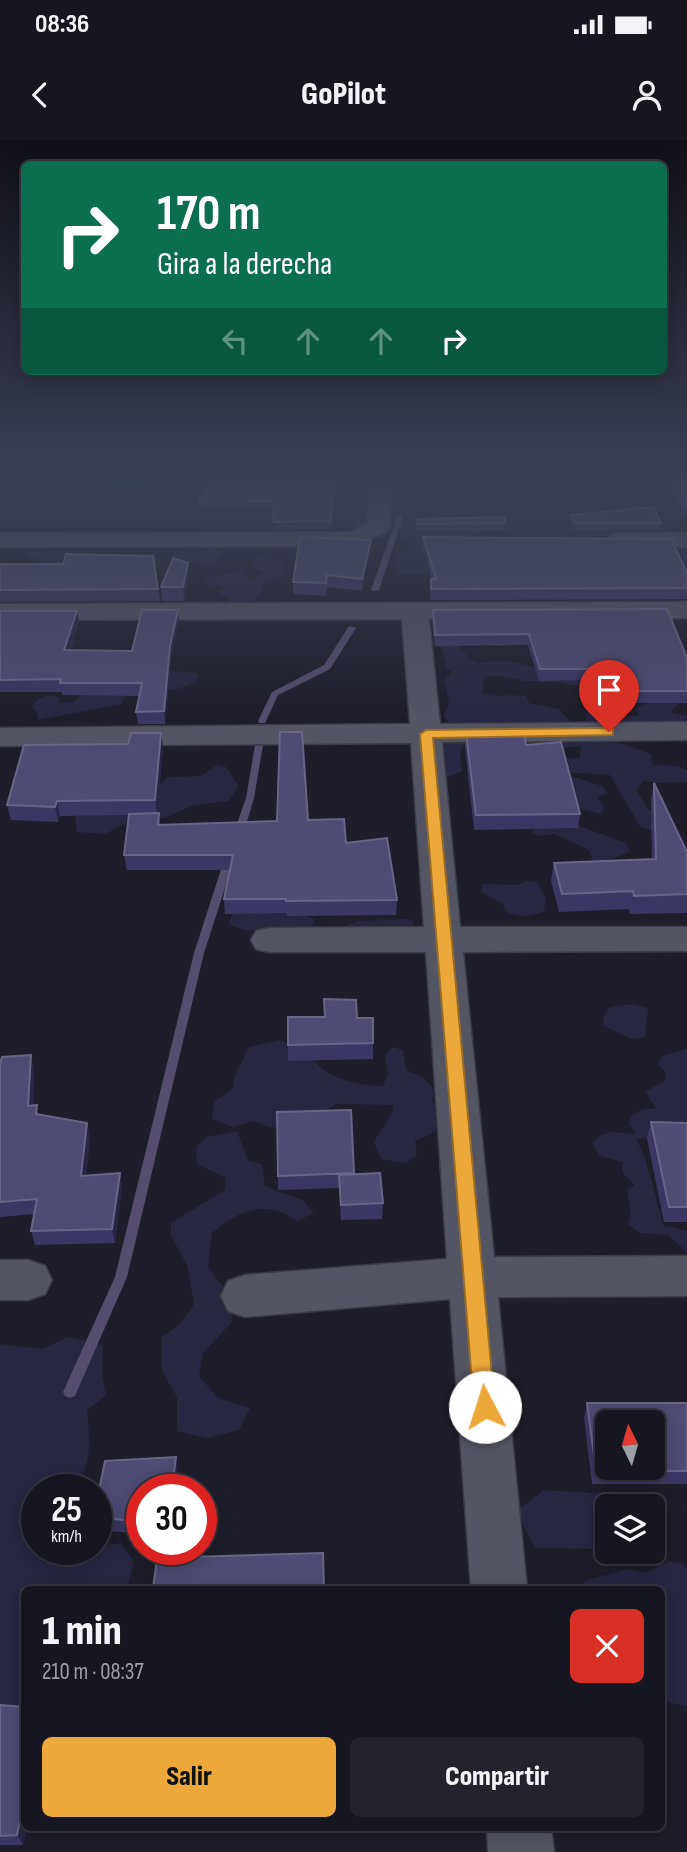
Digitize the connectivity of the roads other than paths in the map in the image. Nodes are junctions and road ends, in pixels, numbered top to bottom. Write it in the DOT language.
graph roads {
  1 [pos="415,610"];
  2 [pos="687,610"];
  3 [pos="0,612"];
  4 [pos="687,731"];
  5 [pos="426,734"];
  6 [pos="0,737"];
  7 [pos="687,939"];
  8 [pos="270,940"];
  9 [pos="444,940"];
  10 [pos="687,1276"];
  11 [pos="474,1277"];
  12 [pos="245,1296"];
  13 [pos="499,1586"];
  14 [pos="519,1831"];
  15 [pos="521,1852"];
  1 -- 2 [label="street"];
  1 -- 3 [label="street"];
  1 -- 5 [label="street"];
  4 -- 5 [label="street"];
  5 -- 6 [label="street"];
  5 -- 9 [label="street"];
  7 -- 9 [label="street"];
  8 -- 9 [label="street"];
  9 -- 11 [label="street"];
  10 -- 11 [label="street"];
  11 -- 12 [label="street"];
  11 -- 13 [label="street"];
  14 -- 15 [label="street"];
}
